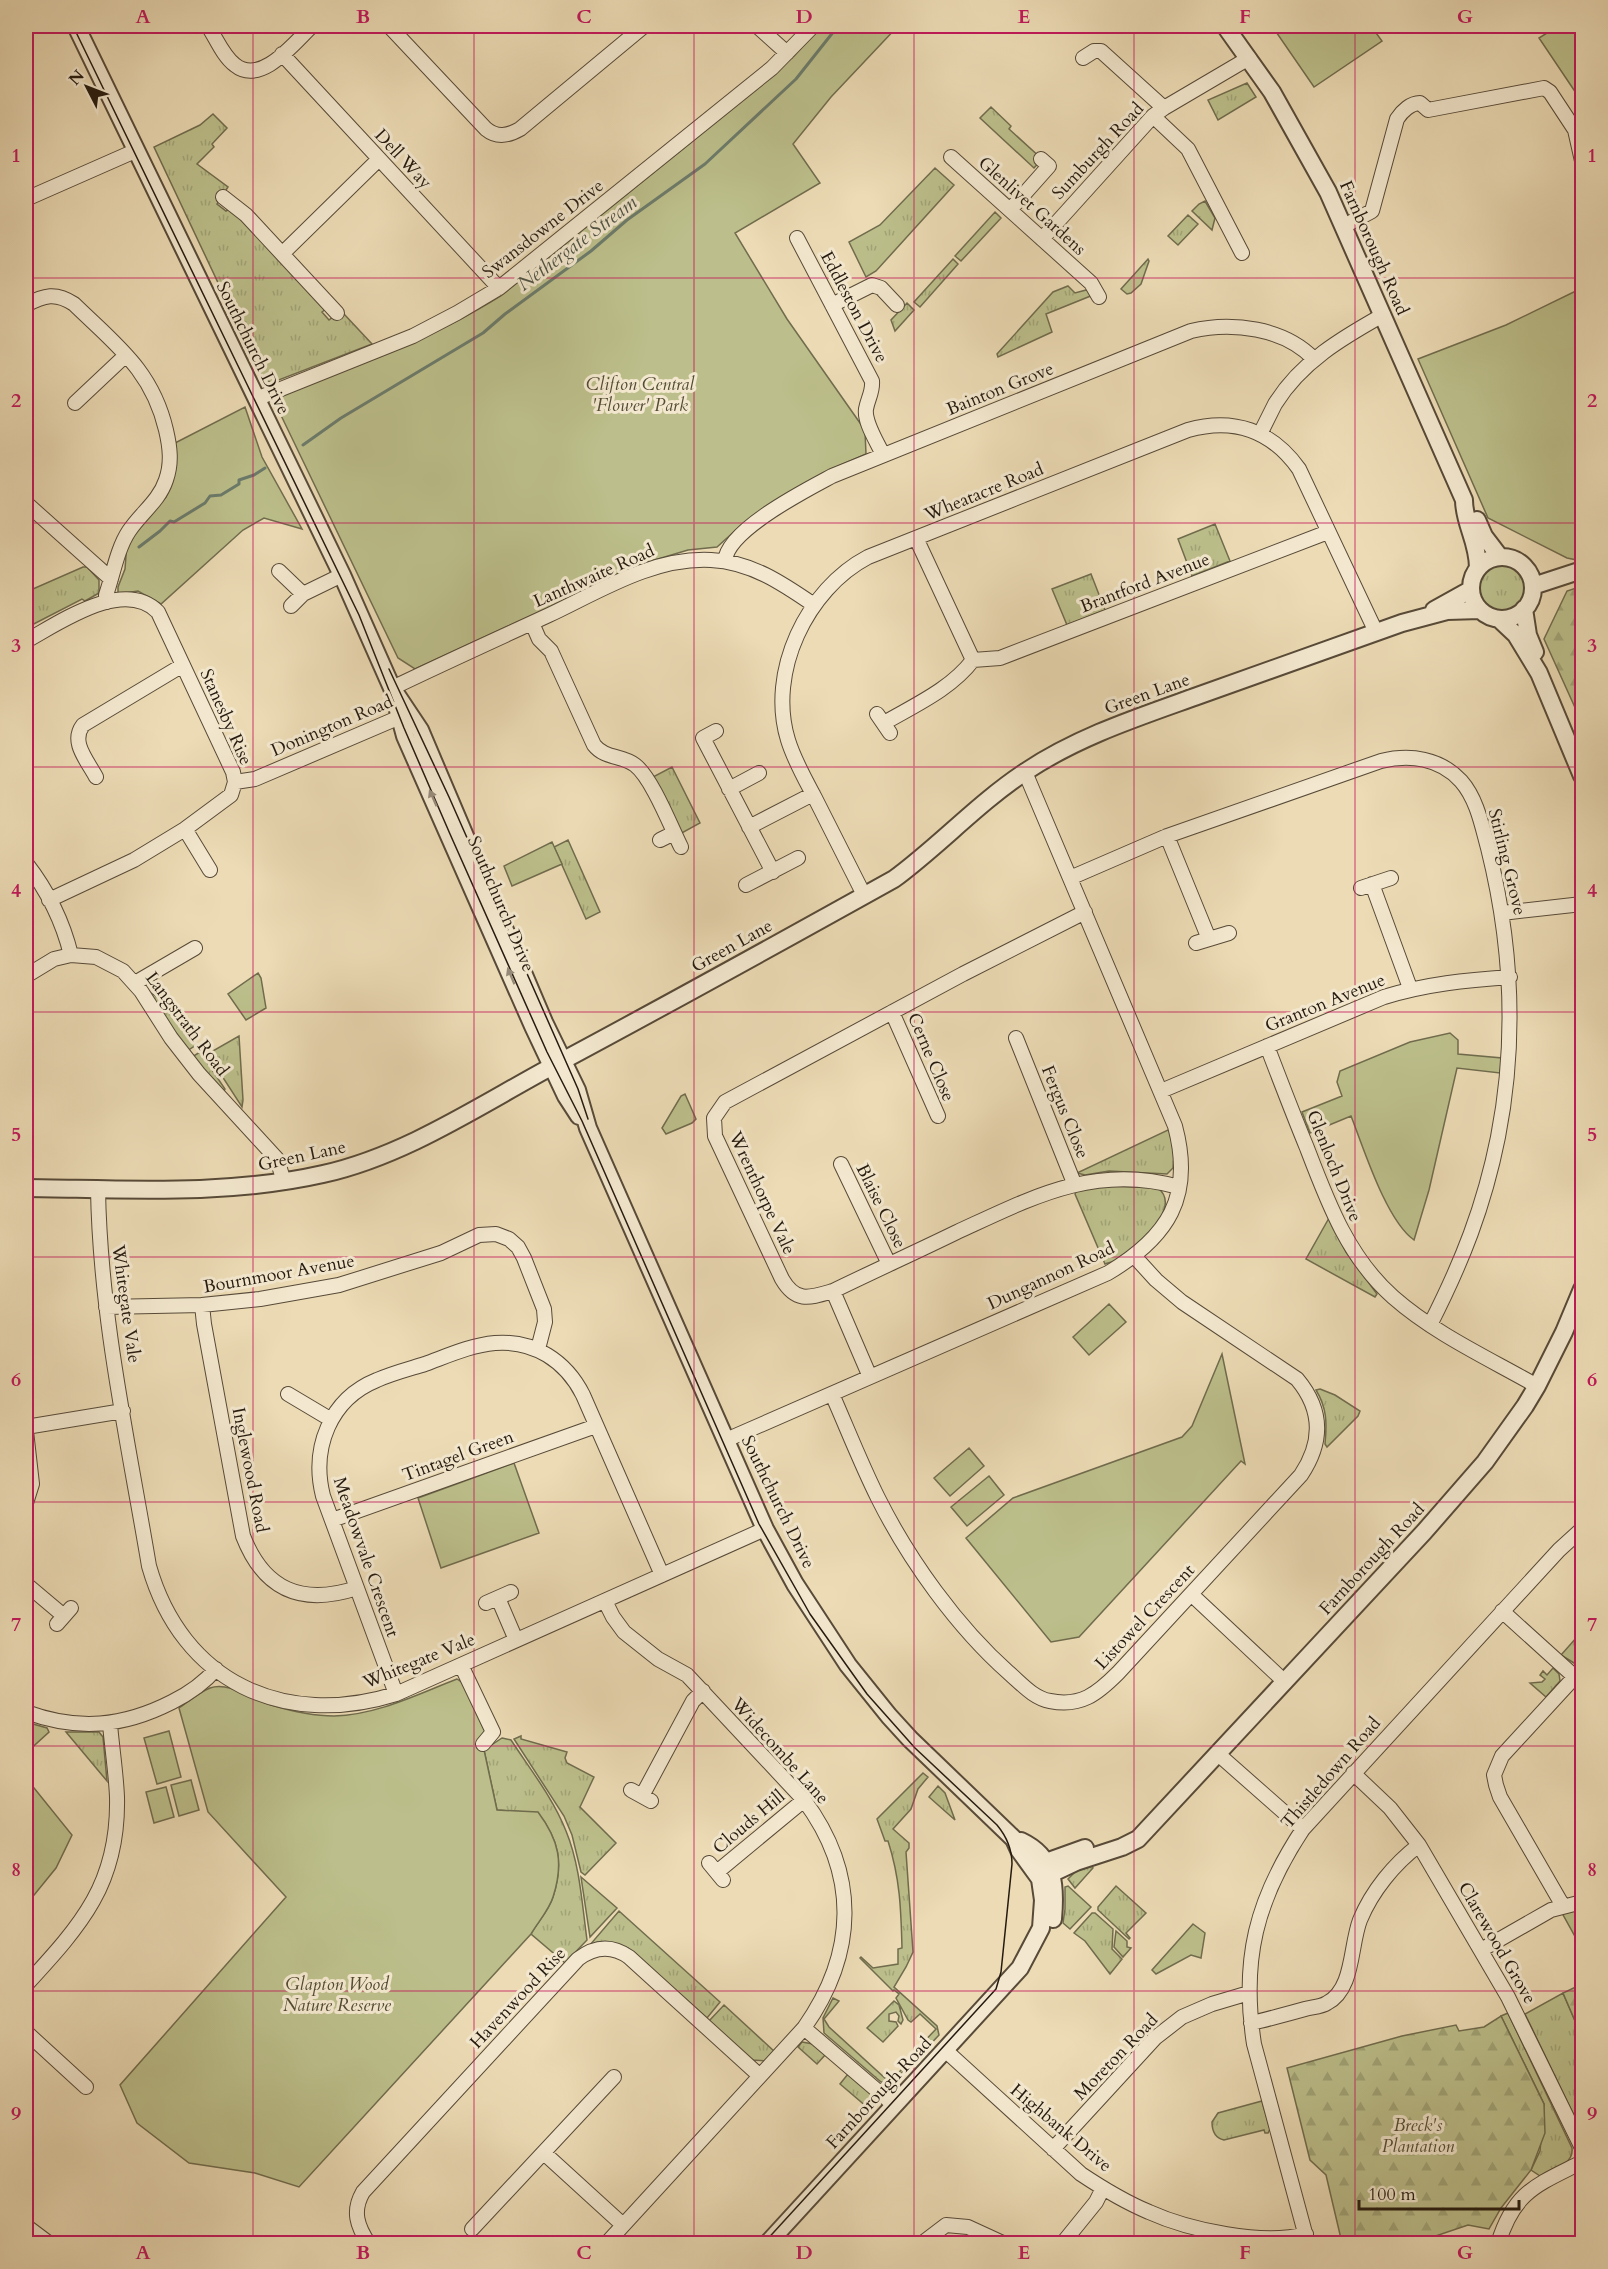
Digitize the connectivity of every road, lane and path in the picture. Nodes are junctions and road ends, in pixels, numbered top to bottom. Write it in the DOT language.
graph roads {
  1 [pos="76,26"];
  2 [pos="208,26"];
  3 [pos="312,26"];
  4 [pos="389,26"];
  5 [pos="644,26"];
  6 [pos="757,26"];
  7 [pos="813,26"];
  8 [pos="1225,26"];
  9 [pos="787,53"];
  10 [pos="282,54"];
  11 [pos="1083,58"];
  12 [pos="1249,58"];
  13 [pos="1158,112"];
  14 [pos="135,151"];
  15 [pos="379,159"];
  16 [pos="1041,159"];
  17 [pos="1582,161"];
  18 [pos="952,164"];
  19 [pos="223,198"];
  20 [pos="26,199"];
  21 [pos="1010,210"];
  22 [pos="1344,226"];
  23 [pos="1042,239"];
  24 [pos="796,243"];
  25 [pos="283,253"];
  26 [pos="1242,253"];
  27 [pos="499,288"];
  28 [pos="1099,297"];
  29 [pos="26,305"];
  30 [pos="832,305"];
  31 [pos="897,305"];
  32 [pos="332,313"];
  33 [pos="1383,315"];
  34 [pos="126,355"];
  35 [pos="1314,359"];
  36 [pos="85,399"];
  37 [pos="256,399"];
  38 [pos="1260,434"];
  39 [pos="883,456"];
  40 [pos="1464,500"];
  41 [pos="26,503"];
  42 [pos="1328,532"];
  43 [pos="916,538"];
  44 [pos="1500,557"];
  45 [pos="725,561"];
  46 [pos="1478,568"];
  47 [pos="1526,568"];
  48 [pos="279,571"];
  49 [pos="1579,571"];
  50 [pos="342,575"];
  51 [pos="111,579"];
  52 [pos="1533,586"];
  53 [pos="1470,590"];
  54 [pos="303,594"];
  55 [pos="108,602"];
  56 [pos="814,605"];
  57 [pos="291,606"];
  58 [pos="1524,609"];
  59 [pos="1480,610"];
  60 [pos="1420,617"];
  61 [pos="1499,619"];
  62 [pos="532,623"];
  63 [pos="1376,632"];
  64 [pos="26,641"];
  65 [pos="973,660"];
  66 [pos="183,665"];
  67 [pos="1539,673"];
  68 [pos="392,688"];
  69 [pos="404,715"];
  70 [pos="884,724"];
  71 [pos="716,731"];
  72 [pos="1025,772"];
  73 [pos="759,773"];
  74 [pos="1582,776"];
  75 [pos="96,777"];
  76 [pos="235,782"];
  77 [pos="729,789"];
  78 [pos="813,794"];
  79 [pos="749,826"];
  80 [pos="185,829"];
  81 [pos="674,833"];
  82 [pos="1167,836"];
  83 [pos="660,840"];
  84 [pos="681,847"];
  85 [pos="798,858"];
  86 [pos="26,863"];
  87 [pos="212,872"];
  88 [pos="773,872"];
  89 [pos="1070,878"];
  90 [pos="1390,878"];
  91 [pos="747,885"];
  92 [pos="864,895"];
  93 [pos="49,900"];
  94 [pos="1582,904"];
  95 [pos="1085,912"];
  96 [pos="1502,913"];
  97 [pos="1229,933"];
  98 [pos="198,947"];
  99 [pos="71,955"];
  100 [pos="26,976"];
  101 [pos="1510,978"];
  102 [pos="135,983"];
  103 [pos="1410,988"];
  104 [pos="892,1012"];
  105 [pos="1016,1038"];
  106 [pos="1267,1046"];
  107 [pos="557,1064"];
  108 [pos="1161,1091"];
  109 [pos="938,1116"];
  110 [pos="841,1164"];
  111 [pos="284,1182"];
  112 [pos="1074,1183"];
  113 [pos="1179,1187"];
  114 [pos="26,1188"];
  115 [pos="98,1189"];
  116 [pos="1135,1257"];
  117 [pos="889,1264"];
  118 [pos="1582,1289"];
  119 [pos="833,1291"];
  120 [pos="202,1305"];
  121 [pos="106,1307"];
  122 [pos="1579,1307"];
  123 [pos="1430,1325"];
  124 [pos="538,1349"];
  125 [pos="870,1377"];
  126 [pos="1537,1386"];
  127 [pos="288,1394"];
  128 [pos="832,1394"];
  129 [pos="123,1411"];
  130 [pos="330,1419"];
  131 [pos="596,1426"];
  132 [pos="26,1429"];
  133 [pos="726,1440"];
  134 [pos="26,1503"];
  135 [pos="332,1520"];
  136 [pos="765,1529"];
  137 [pos="1582,1529"];
  138 [pos="662,1575"];
  139 [pos="26,1584"];
  140 [pos="357,1588"];
  141 [pos="1191,1594"];
  142 [pos="498,1598"];
  143 [pos="604,1601"];
  144 [pos="1502,1611"];
  145 [pos="64,1616"];
  146 [pos="516,1640"];
  147 [pos="461,1665"];
  148 [pos="216,1669"];
  149 [pos="1579,1673"];
  150 [pos="1285,1682"];
  151 [pos="703,1691"];
  152 [pos="396,1694"];
  153 [pos="26,1712"];
  154 [pos="110,1724"];
  155 [pos="483,1744"];
  156 [pos="1218,1754"];
  157 [pos="1353,1773"];
  158 [pos="642,1795"];
  159 [pos="804,1800"];
  160 [pos="1303,1830"];
  161 [pos="1014,1839"];
  162 [pos="1419,1845"];
  163 [pos="716,1872"];
  164 [pos="1044,1872"];
  165 [pos="1582,1902"];
  166 [pos="1563,1906"];
  167 [pos="1481,1950"];
  168 [pos="26,1985"];
  169 [pos="1249,1994"];
  170 [pos="1251,2023"];
  171 [pos="804,2028"];
  172 [pos="26,2032"];
  173 [pos="945,2050"];
  174 [pos="760,2076"];
  175 [pos="614,2077"];
  176 [pos="79,2085"];
  177 [pos="894,2105"];
  178 [pos="1582,2148"];
  179 [pos="1053,2149"];
  180 [pos="544,2153"];
  181 [pos="1582,2162"];
  182 [pos="1103,2188"];
  183 [pos="623,2225"];
  184 [pos="26,2226"];
  185 [pos="472,2229"];
  186 [pos="1307,2239"];
  187 [pos="49,2243"];
  188 [pos="369,2244"];
  189 [pos="606,2244"];
  190 [pos="767,2244"];
  191 [pos="921,2244"];
  192 [pos="1005,2244"];
  193 [pos="1062,2244"];
  194 [pos="1498,2244"];
  1 -- 14 [label="street, Southchurch Drive"];
  2 -- 10 [label="street"];
  3 -- 10 [label="street"];
  4 -- 5 [label="street"];
  6 -- 9 [label="street"];
  7 -- 9 [label="street, Swansdowne Drive"];
  8 -- 12 [label="street, Farnborough Road"];
  9 -- 27 [label="street, Swansdowne Drive"];
  10 -- 15 [label="street, Dell Way"];
  11 -- 13 [label="street"];
  12 -- 13 [label="street, Sumburgh Road"];
  12 -- 22 [label="street, Farnborough Road"];
  13 -- 23 [label="street, Sumburgh Road"];
  13 -- 26 [label="street"];
  14 -- 20 [label="street"];
  14 -- 37 [label="street, Southchurch Drive"];
  15 -- 25 [label="street"];
  15 -- 27 [label="street, Dell Way"];
  16 -- 21 [label="street"];
  17 -- 22 [label="street"];
  18 -- 21 [label="street, Glenlivet Gardens"];
  19 -- 25 [label="street"];
  21 -- 23 [label="street, Glenlivet Gardens"];
  22 -- 33 [label="street, Farnborough Road"];
  23 -- 28 [label="street, Glenlivet Gardens"];
  24 -- 30 [label="street, Eddleston Drive"];
  25 -- 32 [label="street"];
  27 -- 37 [label="street, Swansdowne Drive"];
  29 -- 34 [label="street"];
  30 -- 31 [label="street"];
  30 -- 39 [label="street, Eddleston Drive"];
  33 -- 35 [label="street"];
  33 -- 40 [label="street, Farnborough Road"];
  34 -- 36 [label="street"];
  34 -- 51 [label="street"];
  35 -- 38 [label="street"];
  35 -- 39 [label="street, Bainton Grove"];
  37 -- 50 [label="street, Southchurch Drive"];
  38 -- 42 [label="street, Wheatacre Road"];
  38 -- 43 [label="street, Wheatacre Road"];
  39 -- 45 [label="street, Bainton Grove"];
  40 -- 44 [label="street, Farnborough Road"];
  40 -- 46 [label="street, Farnborough Road"];
  41 -- 51 [label="street"];
  42 -- 63 [label="street, Wheatacre Road"];
  42 -- 65 [label="street, Brantford Avenue"];
  43 -- 56 [label="street, Wheatacre Road"];
  43 -- 65 [label="street"];
  44 -- 46 [label="street"];
  44 -- 47 [label="street"];
  45 -- 56 [label="street, Lanthwaite Road"];
  45 -- 62 [label="street, Lanthwaite Road"];
  46 -- 53 [label="street"];
  47 -- 49 [label="street"];
  47 -- 52 [label="street"];
  48 -- 54 [label="street"];
  49 -- 52 [label="street"];
  50 -- 54 [label="street"];
  50 -- 68 [label="street, Southchurch Drive"];
  51 -- 55 [label="street"];
  52 -- 58 [label="street"];
  53 -- 59 [label="street"];
  53 -- 60 [label="street, Green Lane"];
  54 -- 57 [label="street"];
  55 -- 64 [label="street, Stanesby Rise"];
  55 -- 66 [label="street, Stanesby Rise"];
  56 -- 78 [label="street, Wheatacre Road"];
  58 -- 61 [label="street"];
  58 -- 67 [label="street"];
  59 -- 60 [label="street, Green Lane"];
  59 -- 61 [label="street"];
  60 -- 63 [label="street, Green Lane"];
  61 -- 67 [label="street"];
  62 -- 68 [label="street, Lanthwaite Road"];
  62 -- 81 [label="street"];
  63 -- 72 [label="street, Green Lane"];
  65 -- 70 [label="street"];
  66 -- 75 [label="street"];
  66 -- 76 [label="street, Stanesby Rise"];
  67 -- 74 [label="street"];
  68 -- 69 [label="street, Southchurch Drive"];
  69 -- 76 [label="street, Donington Road"];
  69 -- 107 [label="street, Southchurch Drive"];
  71 -- 77 [label="street"];
  72 -- 89 [label="street, Dungannon Road"];
  72 -- 92 [label="street, Green Lane"];
  73 -- 77 [label="street"];
  76 -- 80 [label="street, Stanesby Rise"];
  77 -- 79 [label="street"];
  78 -- 79 [label="street"];
  78 -- 92 [label="street, Wheatacre Road"];
  79 -- 88 [label="street"];
  80 -- 87 [label="street"];
  80 -- 93 [label="street, Stanesby Rise"];
  81 -- 83 [label="street"];
  81 -- 84 [label="street"];
  82 -- 89 [label="street, Stirling Grove"];
  82 -- 96 [label="street, Stirling Grove"];
  82 -- 97 [label="street"];
  85 -- 88 [label="street"];
  86 -- 93 [label="street"];
  88 -- 91 [label="street"];
  89 -- 95 [label="street, Dungannon Road"];
  90 -- 103 [label="street"];
  92 -- 107 [label="street, Green Lane"];
  93 -- 99 [label="street"];
  94 -- 96 [label="street"];
  95 -- 104 [label="street, Wrenthorpe Vale"];
  95 -- 108 [label="street, Dungannon Road"];
  96 -- 101 [label="street, Stirling Grove"];
  98 -- 102 [label="street"];
  99 -- 100 [label="street, Langstrath Road"];
  99 -- 102 [label="street, Langstrath Road"];
  101 -- 103 [label="street, Granton Avenue"];
  101 -- 123 [label="street, Stirling Grove"];
  102 -- 111 [label="street, Langstrath Road"];
  103 -- 106 [label="street, Granton Avenue"];
  104 -- 109 [label="street, Cerne Close"];
  104 -- 119 [label="street, Wrenthorpe Vale"];
  105 -- 112 [label="street, Fergus Close"];
  106 -- 108 [label="street, Granton Avenue"];
  106 -- 123 [label="street, Glenloch Drive"];
  107 -- 111 [label="street, Green Lane"];
  107 -- 133 [label="street, Southchurch Drive"];
  108 -- 113 [label="street, Dungannon Road"];
  110 -- 117 [label="street, Blaise Close"];
  111 -- 115 [label="street, Green Lane"];
  112 -- 113 [label="street, Wrenthorpe Vale"];
  112 -- 117 [label="street, Wrenthorpe Vale"];
  113 -- 116 [label="street, Dungannon Road"];
  114 -- 115 [label="street, Green Lane"];
  115 -- 121 [label="street, Whitegate Vale"];
  116 -- 125 [label="street, Dungannon Road"];
  116 -- 141 [label="street, Listowel Crescent"];
  117 -- 119 [label="street, Wrenthorpe Vale"];
  118 -- 122 [label="street, Farnborough Road"];
  119 -- 125 [label="street"];
  120 -- 121 [label="street, Bournmoor Avenue"];
  120 -- 124 [label="street, Bournmoor Avenue"];
  120 -- 140 [label="street, Inglewood Road"];
  121 -- 129 [label="street, Whitegate Vale"];
  122 -- 126 [label="street, Farnborough Road"];
  123 -- 126 [label="street, Glenloch Drive"];
  124 -- 130 [label="street, Meadowvale Crescent"];
  124 -- 131 [label="street, Meadowvale Crescent"];
  125 -- 128 [label="street, Dungannon Road"];
  126 -- 150 [label="street, Farnborough Road"];
  127 -- 130 [label="street"];
  128 -- 133 [label="street, Dungannon Road"];
  128 -- 141 [label="street, Listowel Crescent"];
  129 -- 132 [label="street"];
  129 -- 148 [label="street, Whitegate Vale"];
  130 -- 135 [label="street, Meadowvale Crescent"];
  131 -- 135 [label="street, Tintagel Green"];
  131 -- 138 [label="street, Meadowvale Crescent"];
  132 -- 134 [label="street"];
  133 -- 136 [label="street, Southchurch Drive"];
  135 -- 140 [label="street, Meadowvale Crescent"];
  136 -- 138 [label="street, Whitegate Vale"];
  136 -- 161 [label="street, Southchurch Drive"];
  137 -- 144 [label="street, Thistledown Road"];
  138 -- 143 [label="street, Whitegate Vale"];
  139 -- 145 [label="street"];
  140 -- 152 [label="street, Meadowvale Crescent"];
  141 -- 150 [label="street"];
  142 -- 146 [label="street"];
  143 -- 146 [label="street, Whitegate Vale"];
  143 -- 151 [label="street, Widecombe Lane"];
  144 -- 149 [label="street"];
  144 -- 157 [label="street, Thistledown Road"];
  146 -- 147 [label="street, Whitegate Vale"];
  147 -- 152 [label="street, Whitegate Vale"];
  147 -- 155 [label="street"];
  148 -- 152 [label="street, Whitegate Vale"];
  148 -- 154 [label="street"];
  149 -- 166 [label="street"];
  150 -- 156 [label="street, Farnborough Road"];
  151 -- 158 [label="street"];
  151 -- 159 [label="street, Widecombe Lane"];
  153 -- 154 [label="street"];
  154 -- 168 [label="street"];
  156 -- 160 [label="street"];
  156 -- 164 [label="street, Farnborough Road"];
  157 -- 160 [label="street, Thistledown Road"];
  157 -- 162 [label="street, Clarewood Grove"];
  159 -- 163 [label="street, Clouds Hill"];
  159 -- 171 [label="street, Widecombe Lane"];
  160 -- 169 [label="street, Thistledown Road"];
  161 -- 164 [label="street, Southchurch Drive"];
  161 -- 164 [label="street, Southchurch Drive"];
  162 -- 167 [label="street, Clarewood Grove"];
  162 -- 170 [label="street"];
  164 -- 173 [label="street, Farnborough Road"];
  165 -- 166 [label="street"];
  166 -- 167 [label="street"];
  167 -- 178 [label="street, Clarewood Grove"];
  169 -- 170 [label="street, Thistledown Road"];
  169 -- 179 [label="street, Moreton Road"];
  170 -- 186 [label="street, Thistledown Road"];
  171 -- 174 [label="street, Widecombe Lane"];
  171 -- 177 [label="street"];
  172 -- 176 [label="street"];
  173 -- 177 [label="street, Farnborough Road"];
  173 -- 179 [label="street, Highbank Drive"];
  174 -- 183 [label="street, Widecombe Lane"];
  174 -- 188 [label="street, Havenwood Rise"];
  175 -- 180 [label="street"];
  177 -- 190 [label="street, Farnborough Road"];
  179 -- 182 [label="street, Highbank Drive"];
  180 -- 183 [label="street"];
  180 -- 185 [label="street"];
  181 -- 194 [label="street"];
  182 -- 186 [label="street, Highbank Drive"];
  182 -- 193 [label="street"];
  183 -- 189 [label="street, Widecombe Lane"];
  184 -- 187 [label="street"];
  191 -- 192 [label="street"];
}
